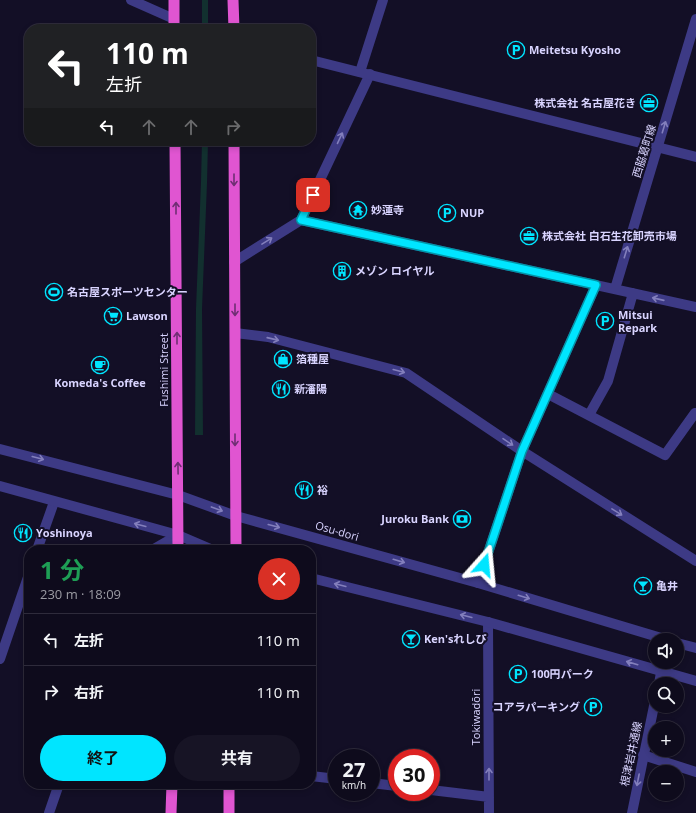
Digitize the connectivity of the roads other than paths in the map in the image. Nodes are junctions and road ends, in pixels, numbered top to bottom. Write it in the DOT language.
graph roads {
  1 [pos="131,0"];
  2 [pos="174,0"];
  3 [pos="233,0"];
  4 [pos="383,0"];
  5 [pos="696,19"];
  6 [pos="174,24"];
  7 [pos="234,24"];
  8 [pos="316,61"];
  9 [pos="365,73"];
  10 [pos="175,146"];
  11 [pos="234,146"];
  12 [pos="658,149"];
  13 [pos="696,157"];
  14 [pos="301,220"];
  15 [pos="234,262"];
  16 [pos="596,285"];
  17 [pos="614,289"];
  18 [pos="633,293"];
  19 [pos="696,307"];
  20 [pos="235,333"];
  21 [pos="548,394"];
  22 [pos="696,414"];
  23 [pos="589,416"];
  24 [pos="0,449"];
  25 [pos="522,451"];
  26 [pos="0,486"];
  27 [pos="178,495"];
  28 [pos="54,502"];
  29 [pos="236,516"];
  30 [pos="178,536"];
  31 [pos="39,545"];
  32 [pos="161,545"];
  33 [pos="178,545"];
  34 [pos="200,545"];
  35 [pos="236,545"];
  36 [pos="696,562"];
  37 [pos="316,579"];
  38 [pos="478,583"];
  39 [pos="24,589"];
  40 [pos="488,622"];
  41 [pos="648,634"];
  42 [pos="684,645"];
  43 [pos="696,648"];
  44 [pos="0,659"];
  45 [pos="662,672"];
  46 [pos="661,677"];
  47 [pos="696,681"];
  48 [pos="652,713"];
  49 [pos="643,755"];
  50 [pos="696,772"];
  51 [pos="316,777"];
  52 [pos="328,778"];
  53 [pos="57,789"];
  54 [pos="172,789"];
  55 [pos="229,789"];
  56 [pos="440,791"];
  57 [pos="489,797"];
  58 [pos="49,813"];
  59 [pos="171,813"];
  60 [pos="229,813"];
  61 [pos="489,813"];
  62 [pos="632,813"];
  1 -- 6 [label="street"];
  2 -- 6 [label="highway"];
  3 -- 7 [label="highway"];
  4 -- 9 [label="street"];
  12 -- 5 [label="street, 西脇葛町線, one-way"];
  8 -- 9 [label="street"];
  9 -- 12 [label="street"];
  14 -- 9 [label="street, one-way"];
  27 -- 10 [label="highway, Fushimi Street, one-way"];
  11 -- 15 [label="highway, one-way"];
  12 -- 13 [label="street"];
  17 -- 12 [label="street, 西脇葛町線, one-way"];
  15 -- 14 [label="street, one-way"];
  14 -- 16 [label="street"];
  15 -- 20 [label="highway, one-way"];
  16 -- 17 [label="street"];
  16 -- 21 [label="street"];
  17 -- 18 [label="street"];
  19 -- 18 [label="street, one-way"];
  18 -- 23 [label="street"];
  20 -- 25 [label="street, one-way"];
  20 -- 29 [label="highway, one-way"];
  21 -- 23 [label="street"];
  21 -- 25 [label="street"];
  22 -- 23 [label="street"];
  24 -- 27 [label="street, Osu-dori, one-way"];
  25 -- 36 [label="street, one-way"];
  25 -- 38 [label="street"];
  26 -- 28 [label="street"];
  27 -- 29 [label="street, Osu-dori, one-way"];
  27 -- 30 [label="highway, Fushimi Street"];
  30 -- 28 [label="street, one-way"];
  28 -- 31 [label="street"];
  29 -- 35 [label="highway"];
  29 -- 38 [label="street, Osu-dori, one-way"];
  30 -- 32 [label="street"];
  30 -- 33 [label="highway, Fushimi Street"];
  30 -- 34 [label="street"];
  40 -- 37 [label="street, one-way"];
  38 -- 41 [label="street, Osu-dori, one-way"];
  39 -- 44 [label="street"];
  45 -- 40 [label="street, one-way"];
  57 -- 40 [label="street, Tokiwadōri, one-way"];
  42 -- 43 [label="street"];
  45 -- 46 [label="street"];
  45 -- 47 [label="street"];
  48 -- 49 [label="street, 根津岩井通線"];
  49 -- 50 [label="street"];
  49 -- 62 [label="street, 根津岩井通線, one-way"];
  51 -- 52 [label="street"];
  53 -- 58 [label="street"];
  54 -- 59 [label="highway"];
  55 -- 60 [label="highway"];
  56 -- 57 [label="street"];
  57 -- 61 [label="street, Tokiwadōri"];
}
